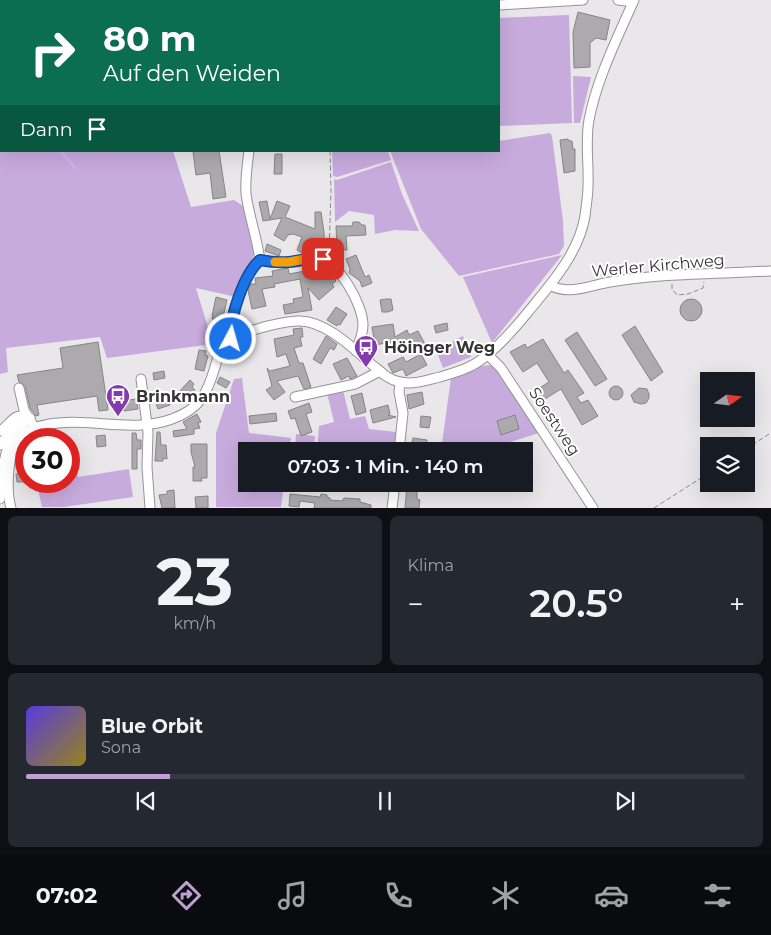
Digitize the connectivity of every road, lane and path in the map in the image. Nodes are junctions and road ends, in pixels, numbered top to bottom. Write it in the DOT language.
graph roads {
  1 [pos="583,0"];
  2 [pos="618,0"];
  3 [pos="564,1"];
  4 [pos="633,1"];
  5 [pos="500,5"];
  6 [pos="249,152"];
  7 [pos="330,152"];
  8 [pos="260,260"];
  9 [pos="329,263"];
  10 [pos="771,271"];
  11 [pos="705,273"];
  12 [pos="671,276"];
  13 [pos="550,285"];
  14 [pos="231,339"];
  15 [pos="356,350"];
  16 [pos="488,355"];
  17 [pos="380,372"];
  18 [pos="141,379"];
  19 [pos="400,382"];
  20 [pos="18,388"];
  21 [pos="295,397"];
  22 [pos="30,418"];
  23 [pos="148,425"];
  24 [pos="34,428"];
  25 [pos="14,430"];
  26 [pos="0,431"];
  27 [pos="769,434"];
  28 [pos="400,442"];
  29 [pos="755,443"];
  30 [pos="0,445"];
  31 [pos="15,446"];
  32 [pos="700,479"];
  33 [pos="394,492"];
  34 [pos="0,500"];
  35 [pos="11,508"];
  36 [pos="150,508"];
  37 [pos="392,508"];
  38 [pos="593,508"];
  39 [pos="654,508"];
  1 -- 3 [label="street"];
  2 -- 4 [label="street"];
  3 -- 5 [label="street"];
  4 -- 13 [label="street"];
  6 -- 8 [label="street"];
  7 -- 9 [label="path"];
  8 -- 9 [label="street"];
  8 -- 14 [label="street"];
  9 -- 15 [label="street"];
  10 -- 11 [label="street, Werler Kirchweg"];
  11 -- 12 [label="street, Werler Kirchweg"];
  11 -- 12 [label="path"];
  12 -- 13 [label="street, Werler Kirchweg"];
  13 -- 16 [label="street"];
  14 -- 15 [label="street"];
  14 -- 23 [label="street"];
  15 -- 17 [label="street"];
  16 -- 19 [label="street"];
  16 -- 38 [label="street, Soestweg"];
  17 -- 19 [label="street"];
  17 -- 21 [label="street"];
  18 -- 23 [label="street"];
  19 -- 28 [label="street"];
  20 -- 22 [label="street"];
  22 -- 24 [label="street"];
  22 -- 25 [label="street"];
  22 -- 26 [label="street"];
  23 -- 24 [label="street"];
  23 -- 36 [label="street"];
  25 -- 30 [label="street"];
  25 -- 34 [label="street"];
  27 -- 29 [label="path"];
  31 -- 35 [label="street"];
  32 -- 39 [label="path"];
  33 -- 37 [label="street"];
}
